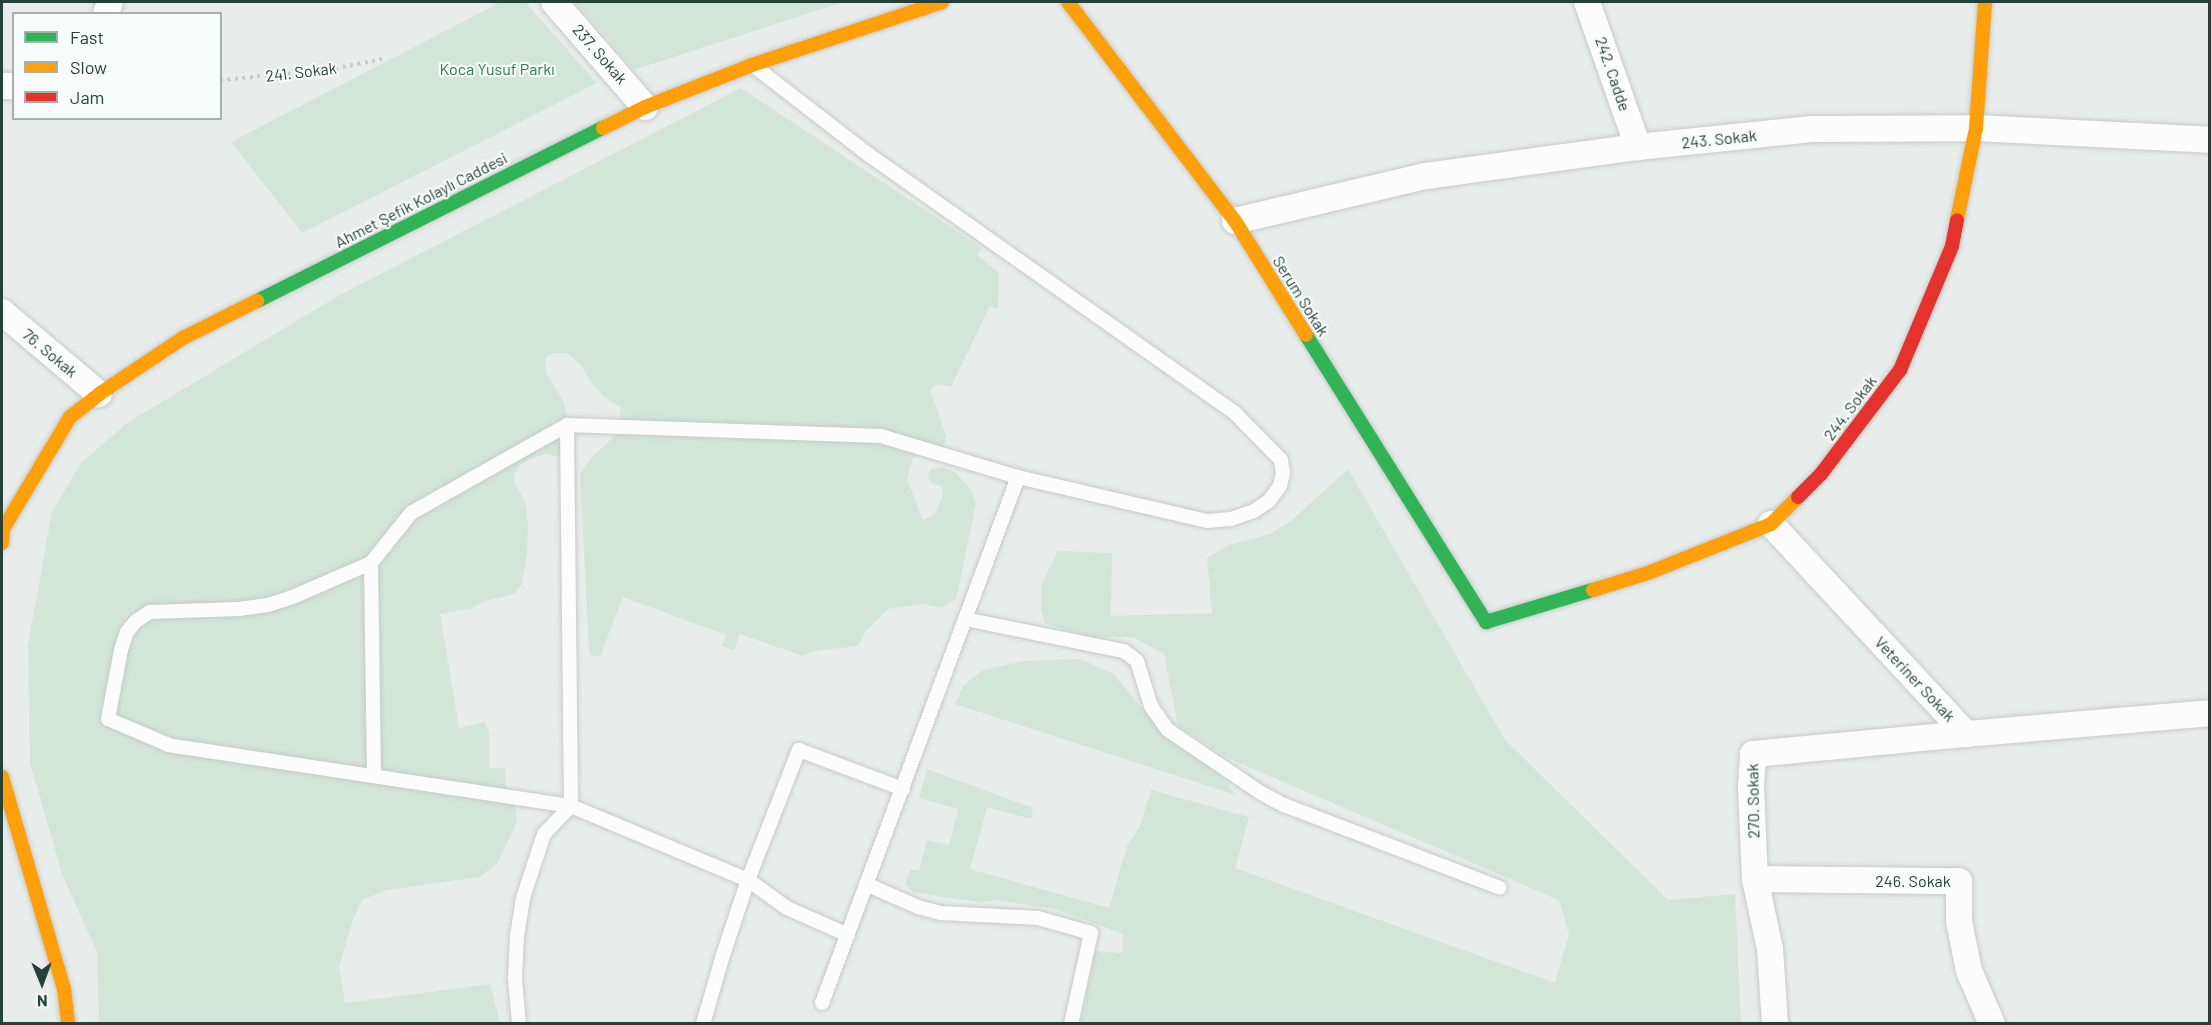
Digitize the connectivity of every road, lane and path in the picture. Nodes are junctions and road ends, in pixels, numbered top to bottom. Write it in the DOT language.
graph roads {
  1 [pos="554,2"];
  2 [pos="942,2"];
  3 [pos="1068,2"];
  4 [pos="1587,2"];
  5 [pos="1985,2"];
  6 [pos="382,59"];
  7 [pos="752,65"];
  8 [pos="222,80"];
  9 [pos="645,107"];
  10 [pos="1976,128"];
  11 [pos="2210,140"];
  12 [pos="1638,147"];
  13 [pos="1235,221"];
  14 [pos="2,312"];
  15 [pos="99,394"];
  16 [pos="567,425"];
  17 [pos="1018,477"];
  18 [pos="1771,524"];
  19 [pos="2,543"];
  20 [pos="371,563"];
  21 [pos="966,619"];
  22 [pos="1486,622"];
  23 [pos="2210,713"];
  24 [pos="1966,734"];
  25 [pos="374,776"];
  26 [pos="2,777"];
  27 [pos="903,789"];
  28 [pos="571,806"];
  29 [pos="1755,879"];
  30 [pos="748,880"];
  31 [pos="868,885"];
  32 [pos="1500,888"];
  33 [pos="849,935"];
  34 [pos="822,1003"];
  35 [pos="68,1023"];
  36 [pos="519,1023"];
  37 [pos="704,1023"];
  38 [pos="1071,1023"];
  39 [pos="1775,1023"];
  40 [pos="1992,1023"];
  1 -- 9 [label="street, 237. Sokak"];
  2 -- 7 [label="street, Ahmet Şefik Kolaylı Caddesi"];
  3 -- 13 [label="street, Serum Sokak"];
  4 -- 12 [label="street, 242. Cadde"];
  5 -- 10 [label="street, 244. Sokak"];
  6 -- 8 [label="path, 241. Sokak"];
  7 -- 9 [label="street, Ahmet Şefik Kolaylı Caddesi"];
  7 -- 17 [label="lane"];
  9 -- 15 [label="street, Ahmet Şefik Kolaylı Caddesi"];
  10 -- 11 [label="street, 243. Sokak"];
  10 -- 12 [label="street, 243. Sokak"];
  10 -- 18 [label="street, 244. Sokak"];
  12 -- 13 [label="street, 243. Sokak"];
  13 -- 22 [label="street, Serum Sokak"];
  14 -- 15 [label="street, 76. Sokak"];
  15 -- 19 [label="street, Ahmet Şefik Kolaylı Caddesi"];
  16 -- 17 [label="lane"];
  16 -- 20 [label="lane"];
  16 -- 28 [label="lane"];
  17 -- 21 [label="lane"];
  18 -- 22 [label="street, 244. Sokak"];
  18 -- 24 [label="street, Veteriner Sokak"];
  20 -- 25 [label="lane"];
  20 -- 25 [label="lane"];
  21 -- 27 [label="lane"];
  21 -- 32 [label="lane"];
  23 -- 24 [label="street, Veteriner Sokak"];
  24 -- 29 [label="street, 270. Sokak"];
  25 -- 28 [label="lane"];
  26 -- 35 [label="street"];
  27 -- 30 [label="lane"];
  27 -- 31 [label="lane"];
  28 -- 30 [label="lane"];
  28 -- 36 [label="lane"];
  29 -- 39 [label="street, 270. Sokak"];
  29 -- 40 [label="street, 246. Sokak"];
  30 -- 33 [label="lane"];
  30 -- 37 [label="lane"];
  31 -- 33 [label="lane"];
  31 -- 38 [label="lane"];
  33 -- 34 [label="lane"];
}
